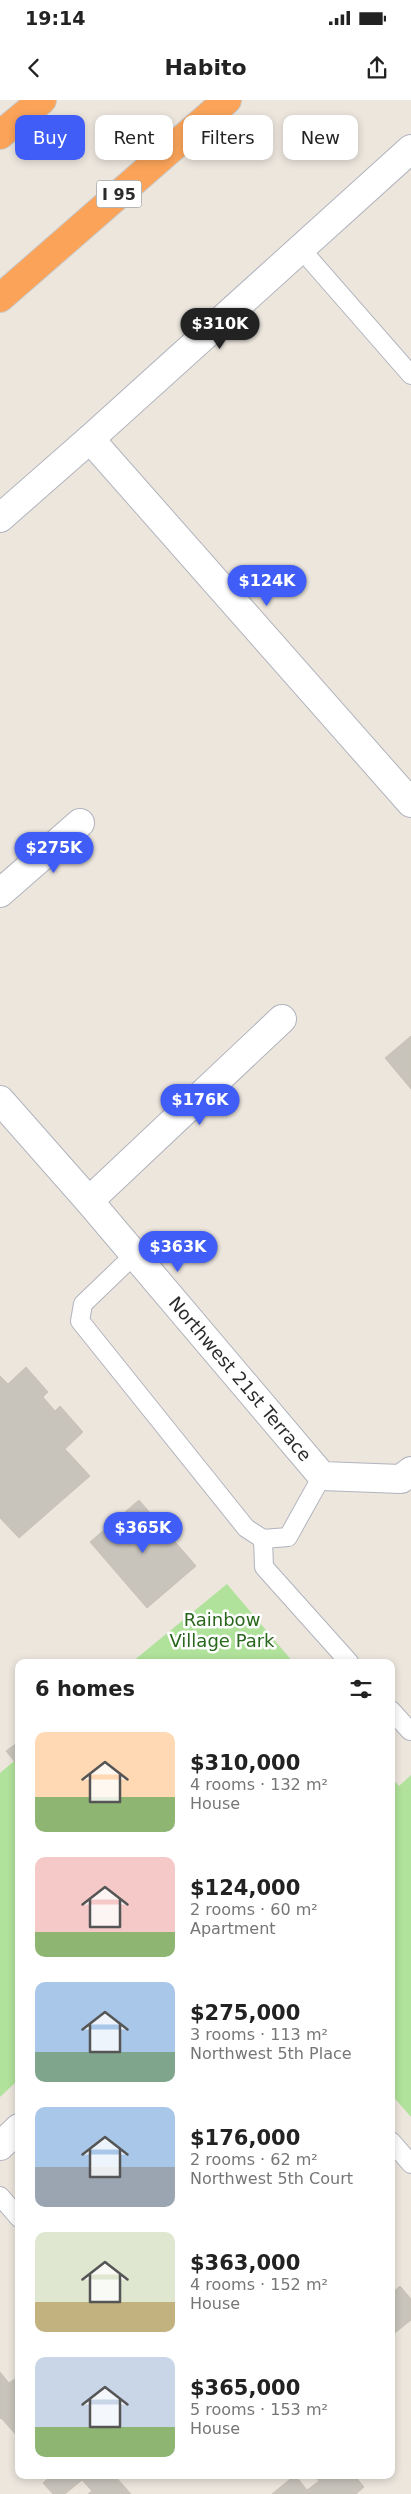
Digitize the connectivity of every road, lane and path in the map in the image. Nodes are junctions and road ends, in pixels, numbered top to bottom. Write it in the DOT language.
graph roads {
  1 [pos="42,100"];
  2 [pos="226,100"];
  3 [pos="0,135"];
  4 [pos="411,149"];
  5 [pos="301,249"];
  6 [pos="4,299"];
  7 [pos="411,375"];
  8 [pos="90,440"];
  9 [pos="0,518"];
  10 [pos="411,803"];
  11 [pos="80,823"];
  12 [pos="0,893"];
  13 [pos="282,1019"];
  14 [pos="0,1100"];
  15 [pos="89,1201"];
  16 [pos="134,1254"];
  17 [pos="411,1471"];
  18 [pos="322,1476"];
  19 [pos="262,1539"];
  20 [pos="346,1659"];
  21 [pos="395,1714"];
  22 [pos="410,1731"];
  23 [pos="15,2132"];
  24 [pos="0,2146"];
  25 [pos="395,2146"];
  26 [pos="411,2164"];
  27 [pos="0,2196"];
  28 [pos="15,2213"];
  1 -- 3 [label="highway"];
  2 -- 6 [label="highway, I 95"];
  4 -- 5 [label="street"];
  5 -- 7 [label="lane"];
  5 -- 8 [label="street"];
  8 -- 9 [label="street"];
  8 -- 10 [label="street"];
  11 -- 12 [label="street"];
  13 -- 15 [label="street"];
  14 -- 15 [label="street, Northwest 21st Terrace"];
  15 -- 16 [label="street, Northwest 21st Terrace"];
  16 -- 18 [label="street, Northwest 21st Terrace"];
  16 -- 19 [label="lane"];
  17 -- 18 [label="street"];
  18 -- 19 [label="lane"];
  19 -- 20 [label="lane"];
  21 -- 22 [label="lane"];
  23 -- 24 [label="street"];
  25 -- 26 [label="lane"];
  27 -- 28 [label="lane"];
}
